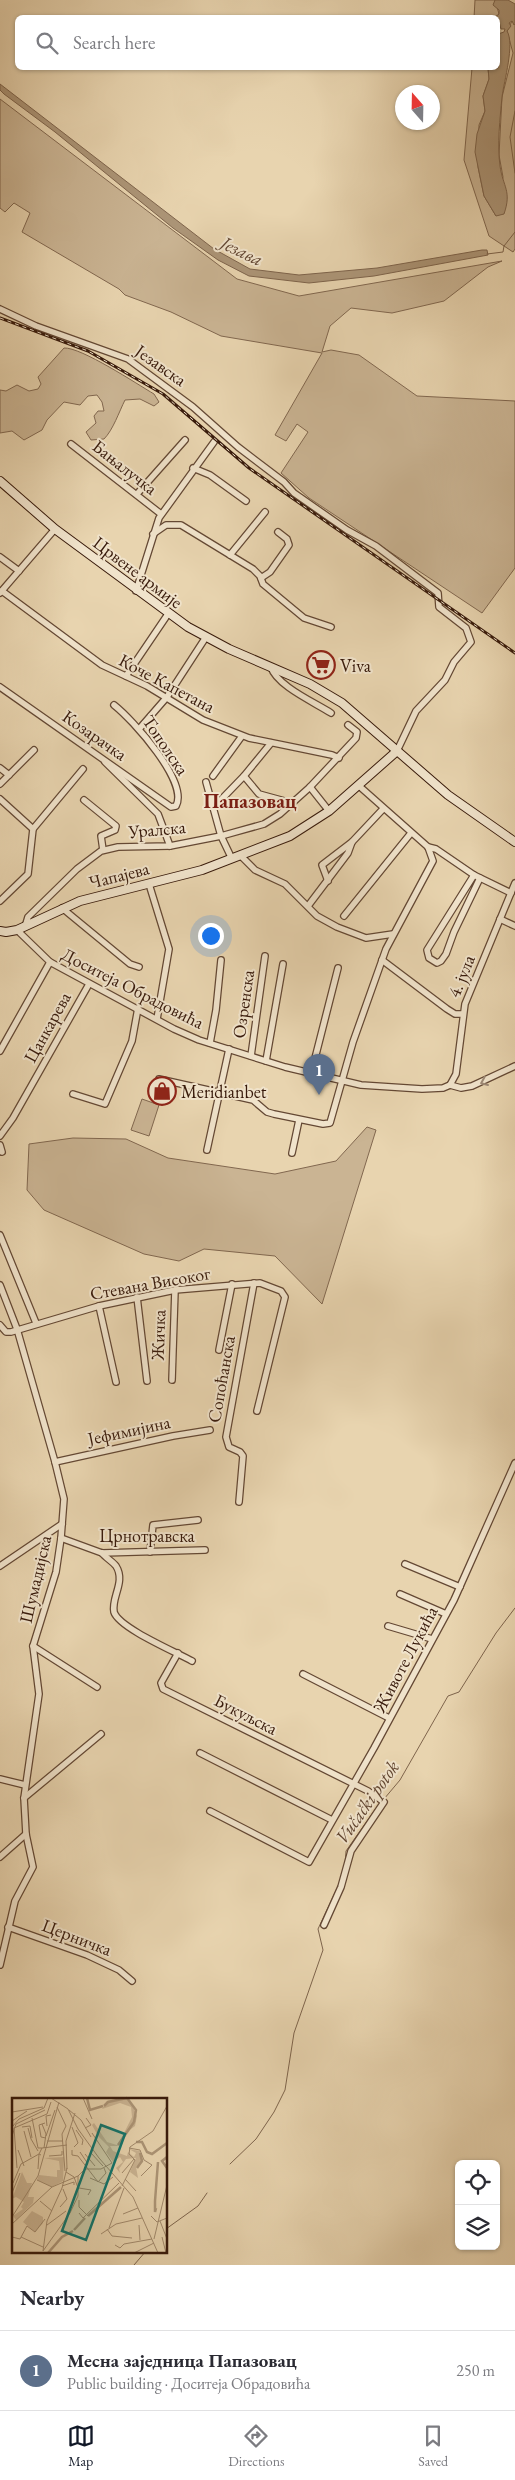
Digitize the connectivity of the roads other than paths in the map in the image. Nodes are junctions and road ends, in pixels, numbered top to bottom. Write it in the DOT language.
graph roads {
  1 [pos="0,309"];
  2 [pos="185,440"];
  3 [pos="214,442"];
  4 [pos="71,444"];
  5 [pos="193,468"];
  6 [pos="0,481"];
  7 [pos="137,494"];
  8 [pos="246,501"];
  9 [pos="265,512"];
  10 [pos="161,514"];
  11 [pos="55,529"];
  12 [pos="278,532"];
  13 [pos="153,534"];
  14 [pos="230,555"];
  15 [pos="0,558"];
  16 [pos="19,571"];
  17 [pos="261,578"];
  18 [pos="136,590"];
  19 [pos="1,592"];
  20 [pos="168,614"];
  21 [pos="331,627"];
  22 [pos="206,637"];
  23 [pos="271,667"];
  24 [pos="126,676"];
  25 [pos="0,687"];
  26 [pos="167,697"];
  27 [pos="114,705"];
  28 [pos="332,713"];
  29 [pos="348,725"];
  30 [pos="140,728"];
  31 [pos="242,736"];
  32 [pos="270,742"];
  33 [pos="34,750"];
  34 [pos="398,752"];
  35 [pos="99,754"];
  36 [pos="338,758"];
  37 [pos="0,768"];
  38 [pos="83,768"];
  39 [pos="9,775"];
  40 [pos="213,776"];
  41 [pos="244,776"];
  42 [pos="206,782"];
  43 [pos="0,784"];
  44 [pos="358,785"];
  45 [pos="310,787"];
  46 [pos="0,799"];
  47 [pos="84,800"];
  48 [pos="292,803"];
  49 [pos="174,807"];
  50 [pos="214,807"];
  51 [pos="383,809"];
  52 [pos="329,810"];
  53 [pos="33,829"];
  54 [pos="412,833"];
  55 [pos="221,836"];
  56 [pos="352,842"];
  57 [pos="515,842"];
  58 [pos="170,846"];
  59 [pos="428,847"];
  60 [pos="104,850"];
  61 [pos="441,852"];
  62 [pos="241,856"];
  63 [pos="433,856"];
  64 [pos="232,859"];
  65 [pos="474,875"];
  66 [pos="480,878"];
  67 [pos="328,881"];
  68 [pos="149,884"];
  69 [pos="515,884"];
  70 [pos="511,893"];
  71 [pos="0,901"];
  72 [pos="308,906"];
  73 [pos="62,908"];
  74 [pos="344,916"];
  75 [pos="500,919"];
  76 [pos="515,926"];
  77 [pos="25,927"];
  78 [pos="17,930"];
  79 [pos="1,934"];
  80 [pos="393,934"];
  81 [pos="265,956"];
  82 [pos="221,960"];
  83 [pos="382,960"];
  84 [pos="50,962"];
  85 [pos="283,964"];
  86 [pos="138,967"];
  87 [pos="338,968"];
  88 [pos="89,984"];
  89 [pos="138,1008"];
  90 [pos="462,1014"];
  91 [pos="157,1019"];
  92 [pos="210,1044"];
  93 [pos="229,1049"];
  94 [pos="0,1050"];
  95 [pos="251,1056"];
  96 [pos="266,1061"];
  97 [pos="515,1066"];
  98 [pos="311,1074"];
  99 [pos="159,1079"];
  100 [pos="342,1081"];
  101 [pos="450,1085"];
  102 [pos="219,1092"];
  103 [pos="73,1094"];
  104 [pos="299,1120"];
  105 [pos="0,1136"];
  106 [pos="0,1146"];
  107 [pos="207,1150"];
  108 [pos="2,1152"];
  109 [pos="292,1153"];
  110 [pos="0,1235"];
  111 [pos="254,1283"];
  112 [pos="232,1284"];
  113 [pos="0,1285"];
  114 [pos="175,1290"];
  115 [pos="137,1297"];
  116 [pos="98,1306"];
  117 [pos="36,1323"];
  118 [pos="0,1325"];
  119 [pos="17,1329"];
  120 [pos="219,1350"];
  121 [pos="147,1380"];
  122 [pos="172,1380"];
  123 [pos="116,1382"];
  124 [pos="257,1411"];
  125 [pos="210,1430"];
  126 [pos="55,1462"];
  127 [pos="515,1463"];
  128 [pos="239,1502"];
  129 [pos="198,1520"];
  130 [pos="62,1524"];
  131 [pos="62,1538"];
  132 [pos="205,1550"];
  133 [pos="150,1552"];
  134 [pos="102,1553"];
  135 [pos="406,1564"];
  136 [pos="0,1566"];
  137 [pos="460,1587"];
  138 [pos="400,1594"];
  139 [pos="446,1614"];
  140 [pos="388,1626"];
  141 [pos="432,1639"];
  142 [pos="33,1646"];
  143 [pos="178,1654"];
  144 [pos="192,1661"];
  145 [pos="303,1674"];
  146 [pos="96,1687"];
  147 [pos="389,1718"];
  148 [pos="101,1734"];
  149 [pos="200,1753"];
  150 [pos="0,1779"];
  151 [pos="353,1784"];
  152 [pos="25,1785"];
  153 [pos="24,1798"];
  154 [pos="210,1811"];
  155 [pos="332,1820"];
  156 [pos="26,1834"];
  157 [pos="0,1858"];
  158 [pos="324,1925"];
  159 [pos="0,1930"];
  160 [pos="7,1930"];
  161 [pos="0,1965"];
  162 [pos="132,1981"];
  1 -- 34 [label="street, Језавска"];
  2 -- 7 [label="street"];
  3 -- 5 [label="street"];
  4 -- 7 [label="street, Бањалучка"];
  5 -- 8 [label="street"];
  5 -- 10 [label="street"];
  6 -- 11 [label="main road, Црвене армије"];
  7 -- 10 [label="street, Бањалучка"];
  9 -- 14 [label="street"];
  10 -- 13 [label="street"];
  11 -- 16 [label="street"];
  11 -- 18 [label="main road, Црвене армије"];
  12 -- 17 [label="street"];
  13 -- 14 [label="street"];
  13 -- 18 [label="street"];
  14 -- 17 [label="street"];
  15 -- 16 [label="street"];
  16 -- 19 [label="street"];
  17 -- 21 [label="street"];
  18 -- 20 [label="main road, Црвене армије"];
  19 -- 24 [label="street, Коче Капетана"];
  20 -- 22 [label="main road, Црвене армије"];
  20 -- 24 [label="street"];
  22 -- 23 [label="main road, Црвене армије"];
  22 -- 26 [label="street"];
  23 -- 28 [label="street, Црвене армије"];
  23 -- 34 [label="main road, Црвене армије"];
  24 -- 26 [label="street, Коче Капетана"];
  25 -- 35 [label="street, Козарачка"];
  26 -- 30 [label="street"];
  26 -- 31 [label="street, Коче Капетана"];
  27 -- 30 [label="street, Тополска"];
  29 -- 36 [label="street, Уралска"];
  30 -- 49 [label="street, Тополска"];
  31 -- 32 [label="street, Коче Капетана"];
  31 -- 40 [label="street"];
  32 -- 36 [label="street, Коче Капетана"];
  32 -- 41 [label="street"];
  33 -- 39 [label="street"];
  34 -- 44 [label="main road, Чапајева"];
  34 -- 57 [label="main road, Црвене армије"];
  35 -- 49 [label="street, Козарачка"];
  35 -- 58 [label="street"];
  36 -- 45 [label="street, Уралска"];
  37 -- 39 [label="street"];
  38 -- 53 [label="street"];
  39 -- 43 [label="street"];
  41 -- 48 [label="street"];
  41 -- 50 [label="street"];
  42 -- 50 [label="street"];
  44 -- 51 [label="street"];
  44 -- 52 [label="main road, Чапајева"];
  45 -- 48 [label="street, Уралска"];
  45 -- 52 [label="street"];
  46 -- 53 [label="street"];
  47 -- 60 [label="street"];
  48 -- 55 [label="street, Уралска"];
  50 -- 55 [label="street"];
  51 -- 54 [label="street"];
  51 -- 56 [label="street"];
  52 -- 62 [label="main road, Чапајева"];
  53 -- 71 [label="street"];
  54 -- 59 [label="street"];
  54 -- 74 [label="street"];
  55 -- 58 [label="street, Уралска"];
  55 -- 64 [label="street"];
  56 -- 67 [label="street"];
  56 -- 67 [label="street"];
  58 -- 60 [label="street, Уралска"];
  59 -- 61 [label="street"];
  59 -- 63 [label="street"];
  60 -- 77 [label="street, Уралска"];
  61 -- 63 [label="street"];
  61 -- 65 [label="street"];
  62 -- 64 [label="main road, Чапајева"];
  62 -- 72 [label="street"];
  63 -- 80 [label="street"];
  64 -- 68 [label="main road, Чапајева"];
  65 -- 66 [label="street"];
  65 -- 66 [label="street"];
  66 -- 70 [label="street"];
  67 -- 72 [label="street"];
  68 -- 73 [label="main road, Чапајева"];
  68 -- 91 [label="street"];
  69 -- 70 [label="street, 4. јула"];
  70 -- 75 [label="street, 4. јула"];
  72 -- 80 [label="street"];
  73 -- 77 [label="main road, Чапајева"];
  73 -- 86 [label="street"];
  75 -- 76 [label="street"];
  75 -- 90 [label="street, 4. јула"];
  77 -- 78 [label="main road, Чапајева"];
  78 -- 79 [label="main road"];
  78 -- 84 [label="street, Доситеја Обрадовића"];
  80 -- 83 [label="street"];
  81 -- 95 [label="street, Озренска"];
  82 -- 92 [label="street"];
  83 -- 90 [label="street"];
  83 -- 100 [label="street"];
  84 -- 88 [label="street, Доситеја Обрадовића"];
  84 -- 94 [label="street"];
  85 -- 96 [label="street"];
  87 -- 98 [label="street"];
  88 -- 89 [label="street, Доситеја Обрадовића"];
  88 -- 105 [label="street, Цанкарева"];
  89 -- 91 [label="street, Доситеја Обрадовића"];
  89 -- 103 [label="street"];
  90 -- 101 [label="street, 4. јула"];
  91 -- 92 [label="street, Доситеја Обрадовића"];
  92 -- 93 [label="street, Доситеја Обрадовића"];
  93 -- 95 [label="street, Доситеја Обрадовића"];
  93 -- 102 [label="street"];
  95 -- 96 [label="street, Доситеја Обрадовића"];
  96 -- 98 [label="street, Доситеја Обрадовића"];
  97 -- 101 [label="street, Доситеја Обрадовића, one-way"];
  98 -- 100 [label="street, Доситеја Обрадовића"];
  99 -- 102 [label="street"];
  100 -- 101 [label="street, Доситеја Обрадовића"];
  100 -- 104 [label="street"];
  102 -- 104 [label="street"];
  102 -- 107 [label="street"];
  104 -- 109 [label="street"];
  106 -- 108 [label="street"];
  110 -- 117 [label="street"];
  111 -- 112 [label="street, Стевана Високог"];
  111 -- 124 [label="street, Стевана Високог"];
  111 -- 128 [label="street, Сопоћанска"];
  112 -- 114 [label="street, Стевана Високог"];
  112 -- 120 [label="street"];
  113 -- 119 [label="street, Шумадијска"];
  114 -- 115 [label="street, Стевана Високог"];
  114 -- 122 [label="street, Жичка"];
  115 -- 116 [label="street, Стевана Високог"];
  115 -- 121 [label="street"];
  116 -- 117 [label="street, Стевана Високог"];
  116 -- 123 [label="street"];
  117 -- 119 [label="street, Стевана Високог"];
  118 -- 119 [label="street"];
  119 -- 126 [label="street, Шумадијска"];
  125 -- 126 [label="street, Јефимијина"];
  126 -- 130 [label="street, Шумадијска"];
  127 -- 137 [label="street, Животе Лукића"];
  129 -- 133 [label="street"];
  130 -- 131 [label="street, Шумадијска"];
  130 -- 136 [label="street"];
  131 -- 134 [label="street, Црнотравска"];
  131 -- 142 [label="street, Шумадијска"];
  132 -- 133 [label="street, Црнотравска"];
  133 -- 134 [label="street, Црнотравска"];
  134 -- 143 [label="street"];
  135 -- 137 [label="street"];
  137 -- 139 [label="street, Животе Лукића"];
  138 -- 139 [label="street"];
  139 -- 141 [label="street, Животе Лукића"];
  140 -- 141 [label="street"];
  141 -- 147 [label="street, Животе Лукића"];
  142 -- 146 [label="street"];
  142 -- 152 [label="street, Шумадијска"];
  143 -- 144 [label="street"];
  143 -- 151 [label="street, Букуљска"];
  145 -- 147 [label="street"];
  147 -- 151 [label="street, Животе Лукића"];
  148 -- 153 [label="street"];
  149 -- 155 [label="street"];
  150 -- 152 [label="street"];
  151 -- 155 [label="street, Животе Лукића"];
  151 -- 158 [label="street"];
  152 -- 153 [label="street, Шумадијска"];
  153 -- 156 [label="street, Шумадијска"];
  154 -- 155 [label="street, Животе Лукића"];
  156 -- 157 [label="street"];
  156 -- 160 [label="street, Шумадијска"];
  159 -- 160 [label="street, Церничка"];
  160 -- 161 [label="street, Шумадијска"];
  160 -- 162 [label="street, Церничка"];
}
